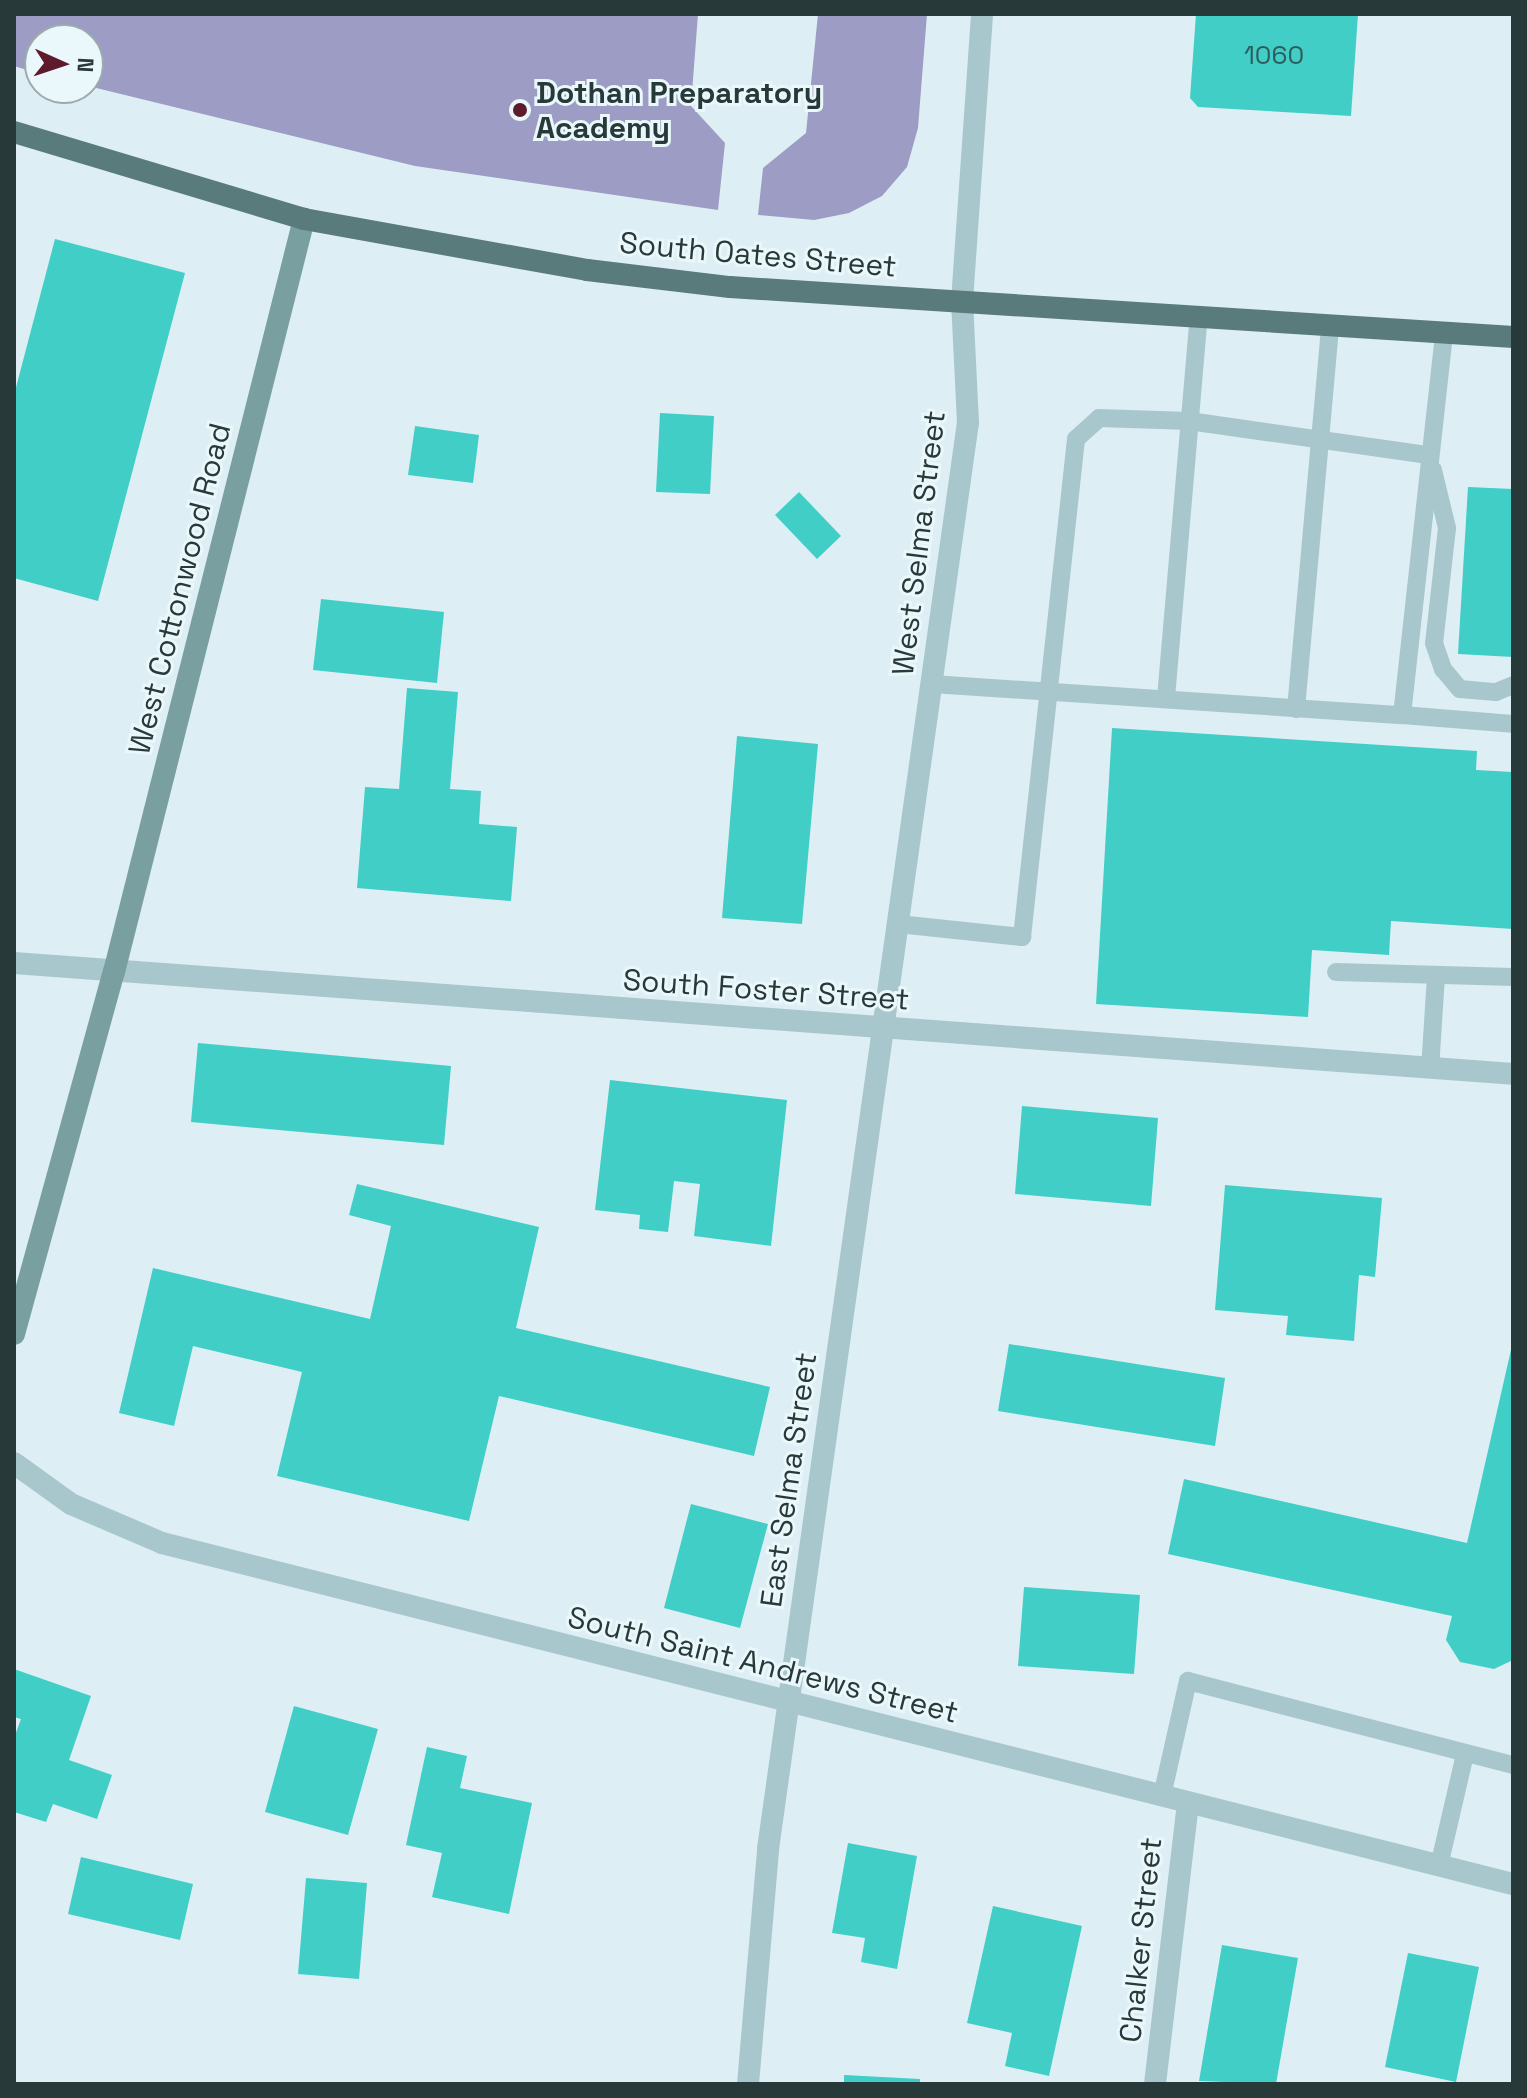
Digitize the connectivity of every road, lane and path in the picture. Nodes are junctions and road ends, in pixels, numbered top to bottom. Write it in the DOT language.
graph roads {
  1 [pos="982,14"];
  2 [pos="14,132"];
  3 [pos="304,219"];
  4 [pos="962,301"];
  5 [pos="1199,316"];
  6 [pos="1330,325"];
  7 [pos="1444,332"];
  8 [pos="1513,337"];
  9 [pos="1189,421"];
  10 [pos="1320,437"];
  11 [pos="1429,455"];
  12 [pos="932,684"];
  13 [pos="1513,685"];
  14 [pos="1051,692"];
  15 [pos="1166,698"];
  16 [pos="1296,709"];
  17 [pos="1402,715"];
  18 [pos="1513,724"];
  19 [pos="898,924"];
  20 [pos="14,963"];
  21 [pos="114,972"];
  22 [pos="1336,972"];
  23 [pos="1436,976"];
  24 [pos="1513,977"];
  25 [pos="882,1029"];
  26 [pos="1430,1069"];
  27 [pos="1513,1074"];
  28 [pos="14,1334"];
  29 [pos="14,1463"];
  30 [pos="788,1703"];
  31 [pos="1465,1754"];
  32 [pos="1513,1765"];
  33 [pos="1162,1796"];
  34 [pos="1188,1803"];
  35 [pos="1439,1866"];
  36 [pos="1513,1884"];
  37 [pos="748,2084"];
  38 [pos="1155,2084"];
  1 -- 4 [label="street, West Selma Street"];
  2 -- 3 [label="main road, South Oates Street"];
  3 -- 4 [label="main road, South Oates Street"];
  3 -- 21 [label="main road, West Cottonwood Road"];
  4 -- 5 [label="main road, South Oates Street"];
  4 -- 12 [label="street, West Selma Street"];
  5 -- 6 [label="main road, South Oates Street"];
  5 -- 9 [label="lane"];
  6 -- 7 [label="main road, South Oates Street"];
  6 -- 10 [label="lane"];
  7 -- 8 [label="main road, South Oates Street"];
  7 -- 11 [label="lane"];
  9 -- 10 [label="lane"];
  9 -- 14 [label="lane"];
  9 -- 15 [label="lane"];
  10 -- 11 [label="lane"];
  10 -- 16 [label="lane"];
  11 -- 13 [label="lane"];
  11 -- 17 [label="lane"];
  12 -- 14 [label="lane"];
  12 -- 19 [label="street, West Selma Street"];
  14 -- 15 [label="lane"];
  14 -- 19 [label="lane"];
  15 -- 16 [label="lane"];
  16 -- 17 [label="lane"];
  17 -- 18 [label="lane"];
  19 -- 25 [label="street, West Selma Street"];
  20 -- 21 [label="street, South Foster Street"];
  21 -- 25 [label="street, South Foster Street"];
  21 -- 28 [label="main road, West Cottonwood Road"];
  22 -- 23 [label="lane"];
  23 -- 24 [label="lane"];
  23 -- 26 [label="lane"];
  25 -- 26 [label="street, South Foster Street"];
  25 -- 30 [label="street, East Selma Street"];
  26 -- 27 [label="street, South Foster Street"];
  29 -- 30 [label="street, South Saint Andrews Street"];
  30 -- 33 [label="street, South Saint Andrews Street"];
  30 -- 37 [label="street, East Selma Street"];
  31 -- 32 [label="lane"];
  31 -- 33 [label="lane"];
  31 -- 35 [label="lane"];
  33 -- 34 [label="street, South Saint Andrews Street"];
  34 -- 35 [label="street, South Saint Andrews Street"];
  34 -- 38 [label="street, Chalker Street"];
  35 -- 36 [label="street, South Saint Andrews Street"];
}
